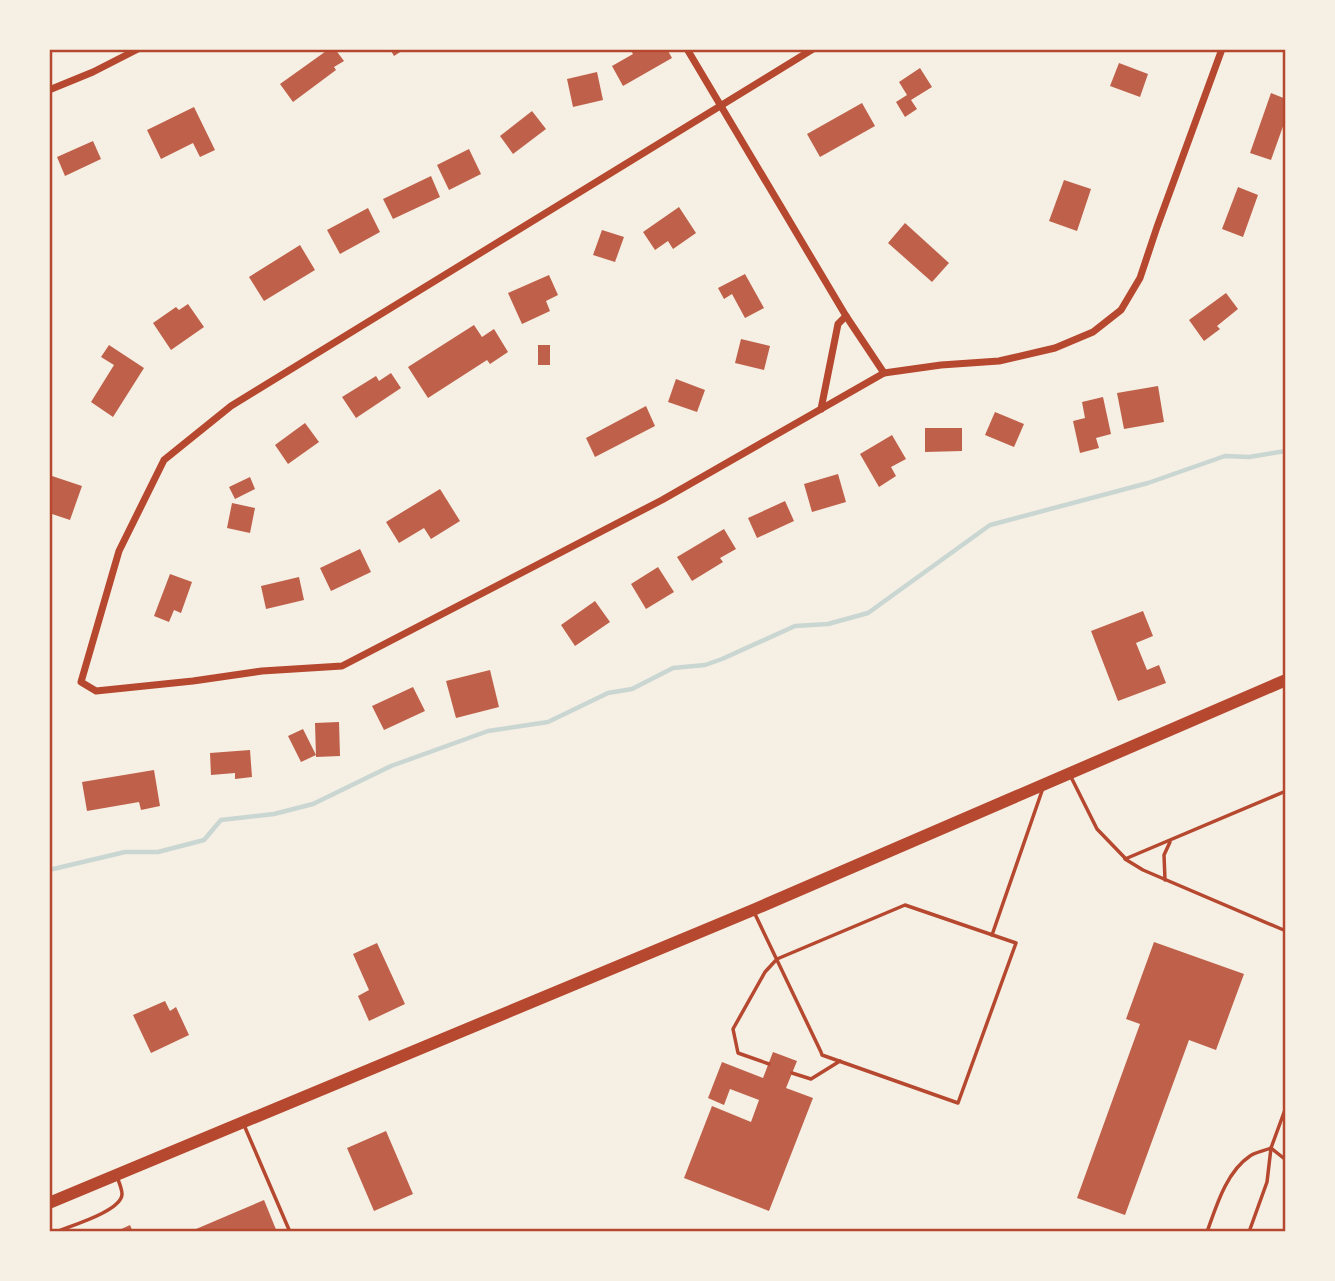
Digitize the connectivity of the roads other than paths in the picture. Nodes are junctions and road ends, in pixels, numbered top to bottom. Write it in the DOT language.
graph roads {
  1 [pos="138,49"];
  2 [pos="687,49"];
  3 [pos="813,49"];
  4 [pos="1222,49"];
  5 [pos="49,78"];
  6 [pos="51,89"];
  7 [pos="720,108"];
  8 [pos="846,316"];
  9 [pos="884,373"];
  10 [pos="821,409"];
  11 [pos="1286,680"];
  12 [pos="1070,773"];
  13 [pos="1045,784"];
  14 [pos="1286,792"];
  15 [pos="1171,840"];
  16 [pos="1125,859"];
  17 [pos="1165,880"];
  18 [pos="753,910"];
  19 [pos="1286,931"];
  20 [pos="992,935"];
  21 [pos="777,959"];
  22 [pos="840,1061"];
  23 [pos="769,1064"];
  24 [pos="792,1073"];
  25 [pos="1286,1107"];
  26 [pos="243,1123"];
  27 [pos="1271,1148"];
  28 [pos="1286,1160"];
  29 [pos="116,1175"];
  30 [pos="49,1203"];
  31 [pos="56,1232"];
  32 [pos="290,1232"];
  33 [pos="1207,1232"];
  34 [pos="1249,1232"];
  1 -- 6 [label="street"];
  2 -- 7 [label="street"];
  3 -- 7 [label="street"];
  4 -- 9 [label="street"];
  5 -- 6 [label="street"];
  7 -- 8 [label="street"];
  7 -- 10 [label="street"];
  8 -- 9 [label="street"];
  8 -- 10 [label="street"];
  9 -- 10 [label="street"];
  11 -- 12 [label="main road"];
  12 -- 13 [label="main road"];
  12 -- 16 [label="lane"];
  13 -- 18 [label="main road"];
  13 -- 20 [label="lane"];
  14 -- 15 [label="lane"];
  15 -- 16 [label="lane"];
  15 -- 17 [label="lane"];
  16 -- 17 [label="lane"];
  17 -- 19 [label="lane"];
  18 -- 21 [label="lane"];
  18 -- 26 [label="main road"];
  20 -- 21 [label="lane"];
  20 -- 22 [label="lane"];
  21 -- 22 [label="lane"];
  21 -- 23 [label="lane"];
  22 -- 24 [label="lane"];
  25 -- 27 [label="lane"];
  26 -- 29 [label="main road"];
  26 -- 32 [label="lane"];
  27 -- 28 [label="lane"];
  27 -- 33 [label="lane"];
  27 -- 34 [label="lane"];
  29 -- 30 [label="main road"];
  29 -- 31 [label="lane"];
}
